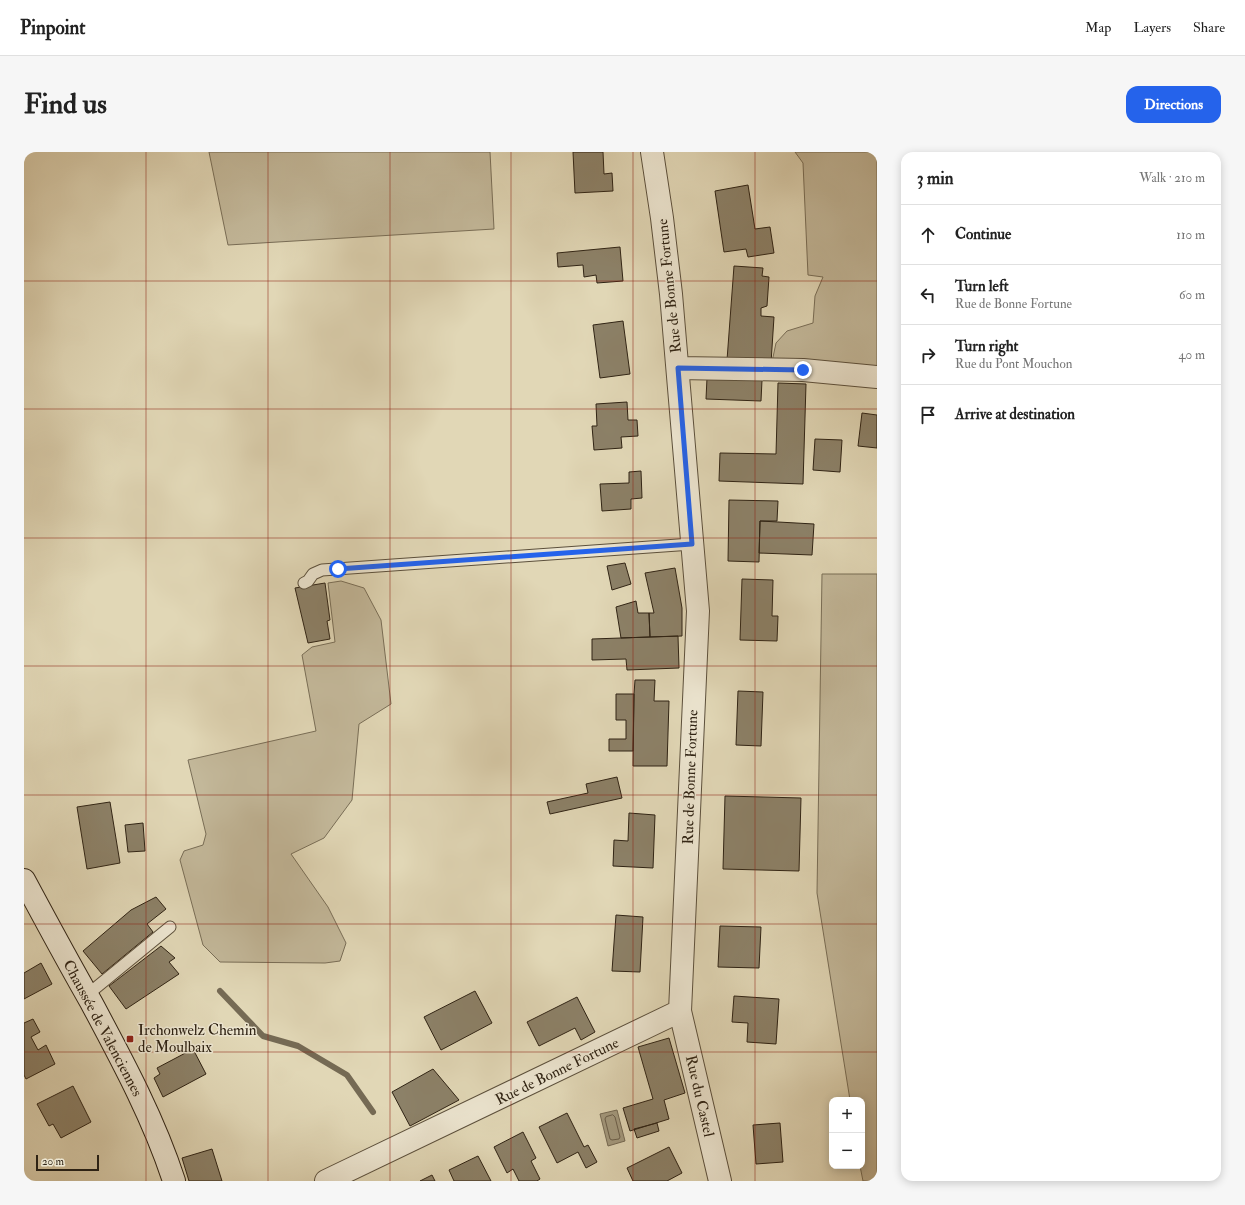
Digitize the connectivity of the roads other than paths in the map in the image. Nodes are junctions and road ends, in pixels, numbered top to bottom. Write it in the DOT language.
graph roads {
  1 [pos="652,152"];
  2 [pos="678,368"];
  3 [pos="877,377"];
  4 [pos="692,544"];
  5 [pos="304,583"];
  6 [pos="24,880"];
  7 [pos="170,927"];
  8 [pos="87,996"];
  9 [pos="680,1012"];
  10 [pos="174,1181"];
  11 [pos="326,1181"];
  12 [pos="720,1181"];
  1 -- 2 [label="street, Rue de Bonne Fortune"];
  2 -- 3 [label="street"];
  2 -- 4 [label="street, Rue de Bonne Fortune"];
  4 -- 5 [label="lane"];
  4 -- 9 [label="street, Rue de Bonne Fortune"];
  6 -- 8 [label="street, Chaussée de Valenciennes"];
  7 -- 8 [label="lane"];
  8 -- 10 [label="street, Chaussée de Valenciennes"];
  9 -- 11 [label="street, Rue de Bonne Fortune"];
  9 -- 12 [label="street, Rue du Castel"];
}
